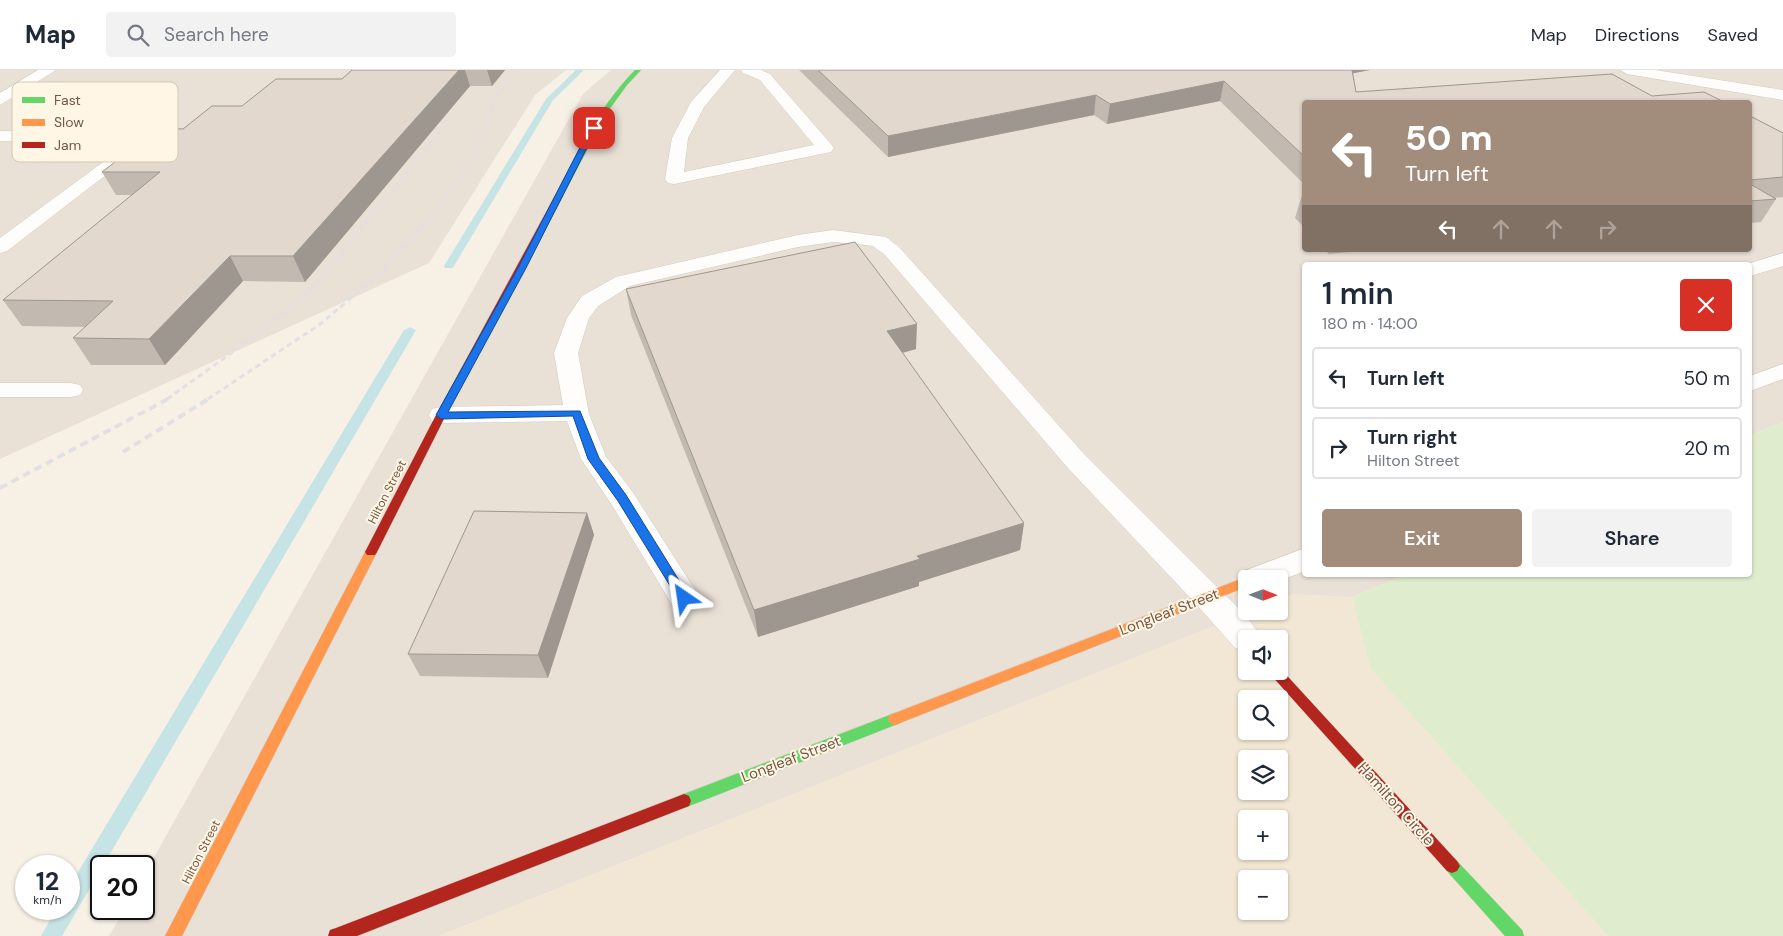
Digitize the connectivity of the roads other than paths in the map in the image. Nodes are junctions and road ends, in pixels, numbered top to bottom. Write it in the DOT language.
graph roads {
  1 [pos="49,70"];
  2 [pos="638,70"];
  3 [pos="728,70"];
  4 [pos="748,70"];
  5 [pos="1627,70"];
  6 [pos="29,82"];
  7 [pos="12,93"];
  8 [pos="1783,94"];
  9 [pos="0,100"];
  10 [pos="114,162"];
  11 [pos="0,247"];
  12 [pos="1783,259"];
  13 [pos="1752,269"];
  14 [pos="1783,371"];
  15 [pos="1752,383"];
  16 [pos="0,390"];
  17 [pos="71,390"];
  18 [pos="577,413"];
  19 [pos="441,415"];
  20 [pos="1302,560"];
  21 [pos="1278,570"];
  22 [pos="1238,585"];
  23 [pos="1208,597"];
  24 [pos="684,598"];
  25 [pos="1238,630"];
  26 [pos="1284,680"];
  27 [pos="173,936"];
  28 [pos="336,936"];
  29 [pos="1516,936"];
  1 -- 6 [label="street"];
  2 -- 19 [label="street, Hilton Street"];
  3 -- 4 [label="street"];
  5 -- 8 [label="street"];
  7 -- 9 [label="street"];
  10 -- 11 [label="street"];
  12 -- 13 [label="street"];
  14 -- 15 [label="street"];
  16 -- 17 [label="street"];
  18 -- 19 [label="street"];
  18 -- 23 [label="street"];
  18 -- 24 [label="street"];
  19 -- 27 [label="street, Hilton Street"];
  20 -- 21 [label="street"];
  22 -- 23 [label="street, Longleaf Street"];
  23 -- 25 [label="street"];
  23 -- 28 [label="street, Longleaf Street"];
  26 -- 29 [label="street, Hamilton Circle"];
}
